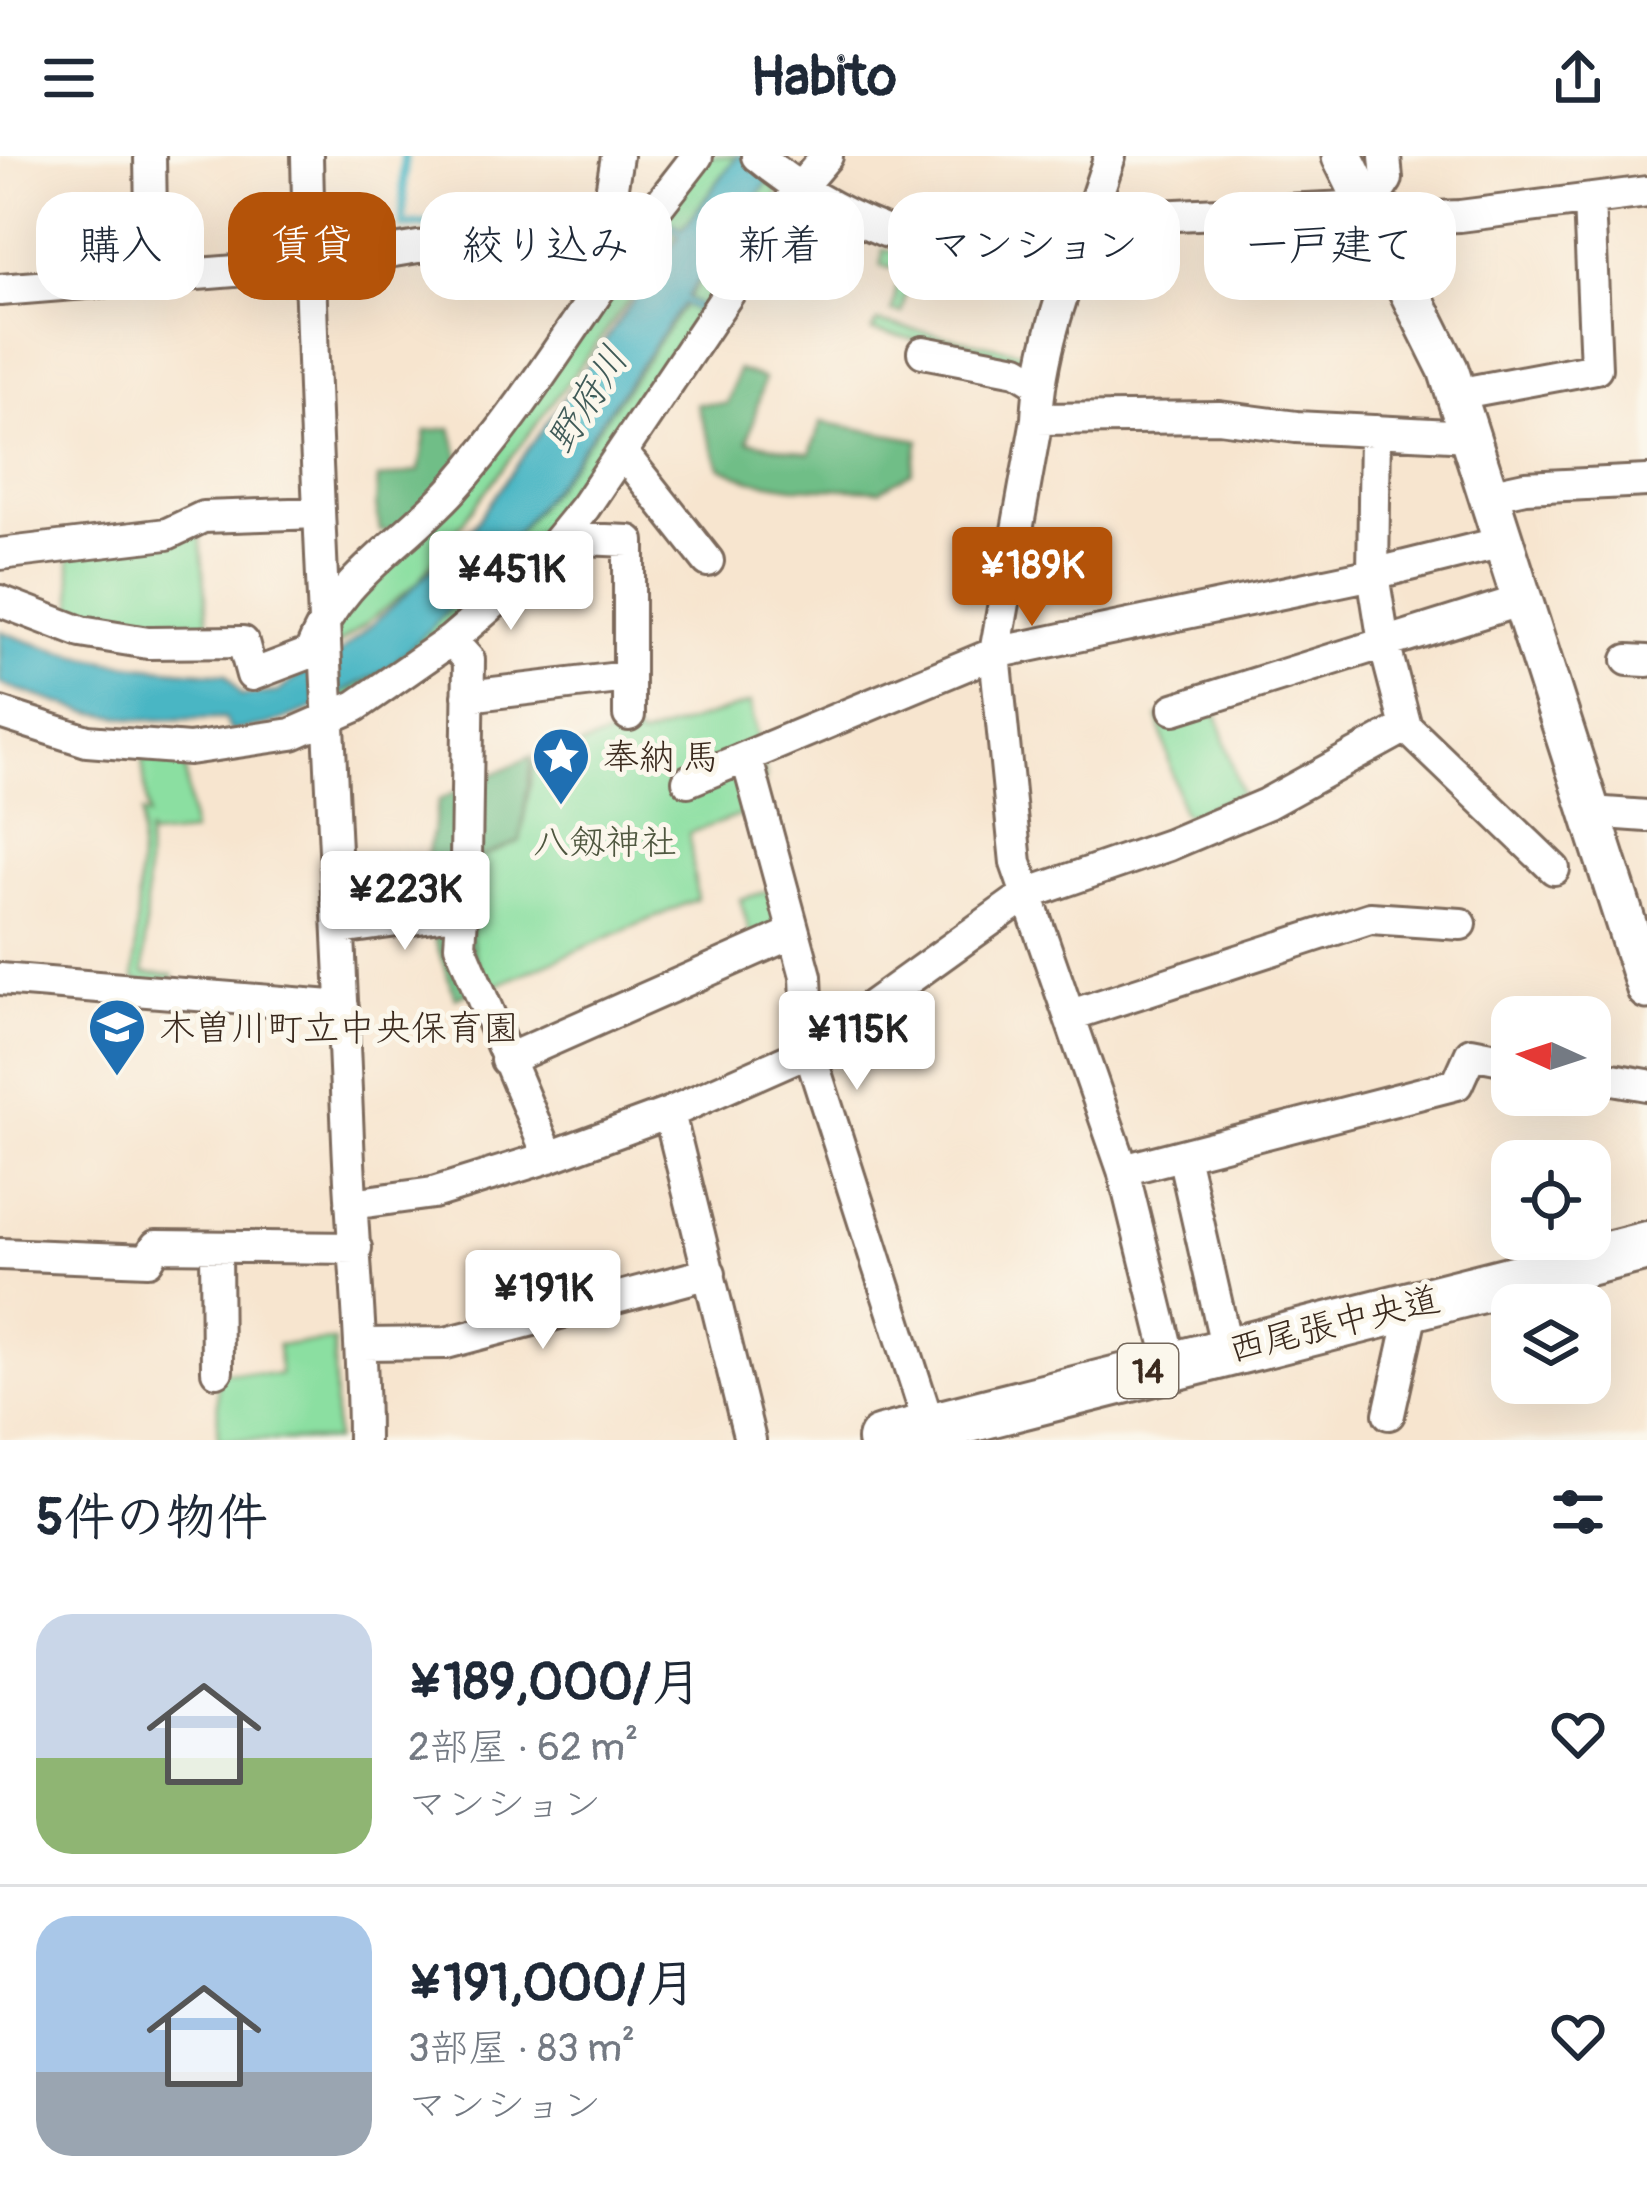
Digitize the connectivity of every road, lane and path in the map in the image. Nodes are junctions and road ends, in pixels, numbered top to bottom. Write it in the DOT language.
graph roads {
  1 [pos="150,156"];
  2 [pos="307,156"];
  3 [pos="616,156"];
  4 [pos="697,156"];
  5 [pos="757,156"];
  6 [pos="827,156"];
  7 [pos="1110,156"];
  8 [pos="1342,156"];
  9 [pos="1385,156"];
  10 [pos="796,188"];
  11 [pos="151,192"];
  12 [pos="308,192"];
  13 [pos="611,192"];
  14 [pos="669,192"];
  15 [pos="1098,192"];
  16 [pos="1362,192"];
  17 [pos="1379,192"];
  18 [pos="1647,192"];
  19 [pos="1589,200"];
  20 [pos="1456,216"];
  21 [pos="888,235"];
  22 [pos="36,287"];
  23 [pos="0,290"];
  24 [pos="310,300"];
  25 [pos="592,300"];
  26 [pos="1061,300"];
  27 [pos="1415,300"];
  28 [pos="923,352"];
  29 [pos="1038,383"];
  30 [pos="1456,394"];
  31 [pos="1037,419"];
  32 [pos="1375,431"];
  33 [pos="1470,436"];
  34 [pos="622,452"];
  35 [pos="1647,481"];
  36 [pos="1488,495"];
  37 [pos="318,513"];
  38 [pos="560,538"];
  39 [pos="1503,542"];
  40 [pos="0,554"];
  41 [pos="708,560"];
  42 [pos="1373,574"];
  43 [pos="1522,600"];
  44 [pos="0,601"];
  45 [pos="322,621"];
  46 [pos="451,640"];
  47 [pos="1384,644"];
  48 [pos="995,653"];
  49 [pos="627,677"];
  50 [pos="468,696"];
  51 [pos="1174,709"];
  52 [pos="0,713"];
  53 [pos="330,714"];
  54 [pos="629,715"];
  55 [pos="1406,727"];
  56 [pos="747,759"];
  57 [pos="688,782"];
  58 [pos="1591,812"];
  59 [pos="1647,816"];
  60 [pos="1554,869"];
  61 [pos="1027,895"];
  62 [pos="462,912"];
  63 [pos="1461,924"];
  64 [pos="340,929"];
  65 [pos="793,933"];
  66 [pos="0,980"];
  67 [pos="1647,989"];
  68 [pos="343,1007"];
  69 [pos="1071,1015"];
  70 [pos="809,1051"];
  71 [pos="1491,1057"];
  72 [pos="506,1060"];
  73 [pos="1611,1079"];
  74 [pos="1647,1085"];
  75 [pos="669,1113"];
  76 [pos="1183,1155"];
  77 [pos="549,1157"];
  78 [pos="1123,1170"];
  79 [pos="351,1204"];
  80 [pos="1647,1246"];
  81 [pos="216,1248"];
  82 [pos="356,1248"];
  83 [pos="0,1254"];
  84 [pos="710,1273"];
  85 [pos="1414,1302"];
  86 [pos="363,1344"];
  87 [pos="1226,1350"];
  88 [pos="1171,1364"];
  89 [pos="217,1371"];
  90 [pos="1389,1414"];
  91 [pos="932,1434"];
  92 [pos="363,1440"];
  93 [pos="750,1440"];
  94 [pos="882,1440"];
  1 -- 11 [label="street"];
  2 -- 12 [label="street"];
  3 -- 13 [label="street"];
  4 -- 14 [label="street"];
  5 -- 10 [label="street"];
  6 -- 10 [label="street"];
  7 -- 15 [label="street"];
  8 -- 16 [label="street"];
  9 -- 17 [label="street"];
  10 -- 21 [label="street"];
  10 -- 34 [label="street"];
  18 -- 19 [label="street"];
  19 -- 20 [label="street"];
  19 -- 30 [label="street"];
  22 -- 23 [label="street"];
  24 -- 37 [label="street"];
  25 -- 45 [label="street"];
  26 -- 29 [label="street"];
  27 -- 30 [label="street"];
  28 -- 29 [label="street"];
  29 -- 31 [label="street"];
  30 -- 33 [label="street"];
  31 -- 32 [label="street"];
  31 -- 48 [label="street"];
  32 -- 33 [label="street"];
  32 -- 42 [label="street"];
  33 -- 36 [label="street"];
  34 -- 38 [label="street"];
  34 -- 41 [label="street"];
  35 -- 36 [label="street"];
  36 -- 39 [label="street"];
  37 -- 40 [label="street"];
  37 -- 45 [label="street"];
  38 -- 46 [label="street"];
  38 -- 49 [label="street"];
  39 -- 42 [label="street"];
  39 -- 43 [label="street"];
  42 -- 47 [label="street"];
  42 -- 48 [label="street"];
  43 -- 47 [label="street"];
  43 -- 58 [label="street"];
  44 -- 45 [label="street"];
  45 -- 53 [label="street"];
  46 -- 50 [label="street"];
  46 -- 53 [label="street"];
  47 -- 51 [label="street"];
  47 -- 55 [label="street"];
  48 -- 56 [label="street"];
  48 -- 61 [label="street"];
  49 -- 50 [label="street"];
  49 -- 54 [label="street"];
  50 -- 62 [label="street"];
  52 -- 53 [label="street"];
  53 -- 64 [label="street"];
  55 -- 60 [label="street"];
  55 -- 61 [label="street"];
  56 -- 57 [label="street"];
  56 -- 65 [label="street"];
  58 -- 59 [label="street"];
  58 -- 67 [label="street"];
  61 -- 69 [label="street"];
  61 -- 70 [label="street"];
  62 -- 64 [label="street"];
  62 -- 72 [label="street"];
  63 -- 69 [label="street"];
  64 -- 68 [label="street"];
  65 -- 70 [label="street"];
  65 -- 72 [label="street"];
  66 -- 68 [label="street"];
  68 -- 79 [label="street"];
  69 -- 78 [label="street"];
  70 -- 75 [label="street"];
  70 -- 91 [label="street"];
  71 -- 76 [label="street"];
  72 -- 77 [label="street"];
  73 -- 74 [label="street"];
  75 -- 77 [label="street"];
  75 -- 84 [label="street"];
  76 -- 78 [label="street"];
  76 -- 87 [label="street"];
  77 -- 79 [label="street"];
  78 -- 88 [label="street"];
  79 -- 82 [label="street"];
  80 -- 85 [label="main road, 西尾張中央道 / 14"];
  81 -- 82 [label="street"];
  81 -- 83 [label="street"];
  81 -- 89 [label="street"];
  82 -- 86 [label="street"];
  84 -- 86 [label="street"];
  84 -- 93 [label="street"];
  85 -- 87 [label="main road, 西尾張中央道 / 14"];
  85 -- 90 [label="street"];
  86 -- 92 [label="street"];
  87 -- 88 [label="main road, 西尾張中央道 / 14"];
  88 -- 91 [label="main road, 西尾張中央道 / 14"];
  91 -- 94 [label="main road, 西尾張中央道 / 14"];
}
